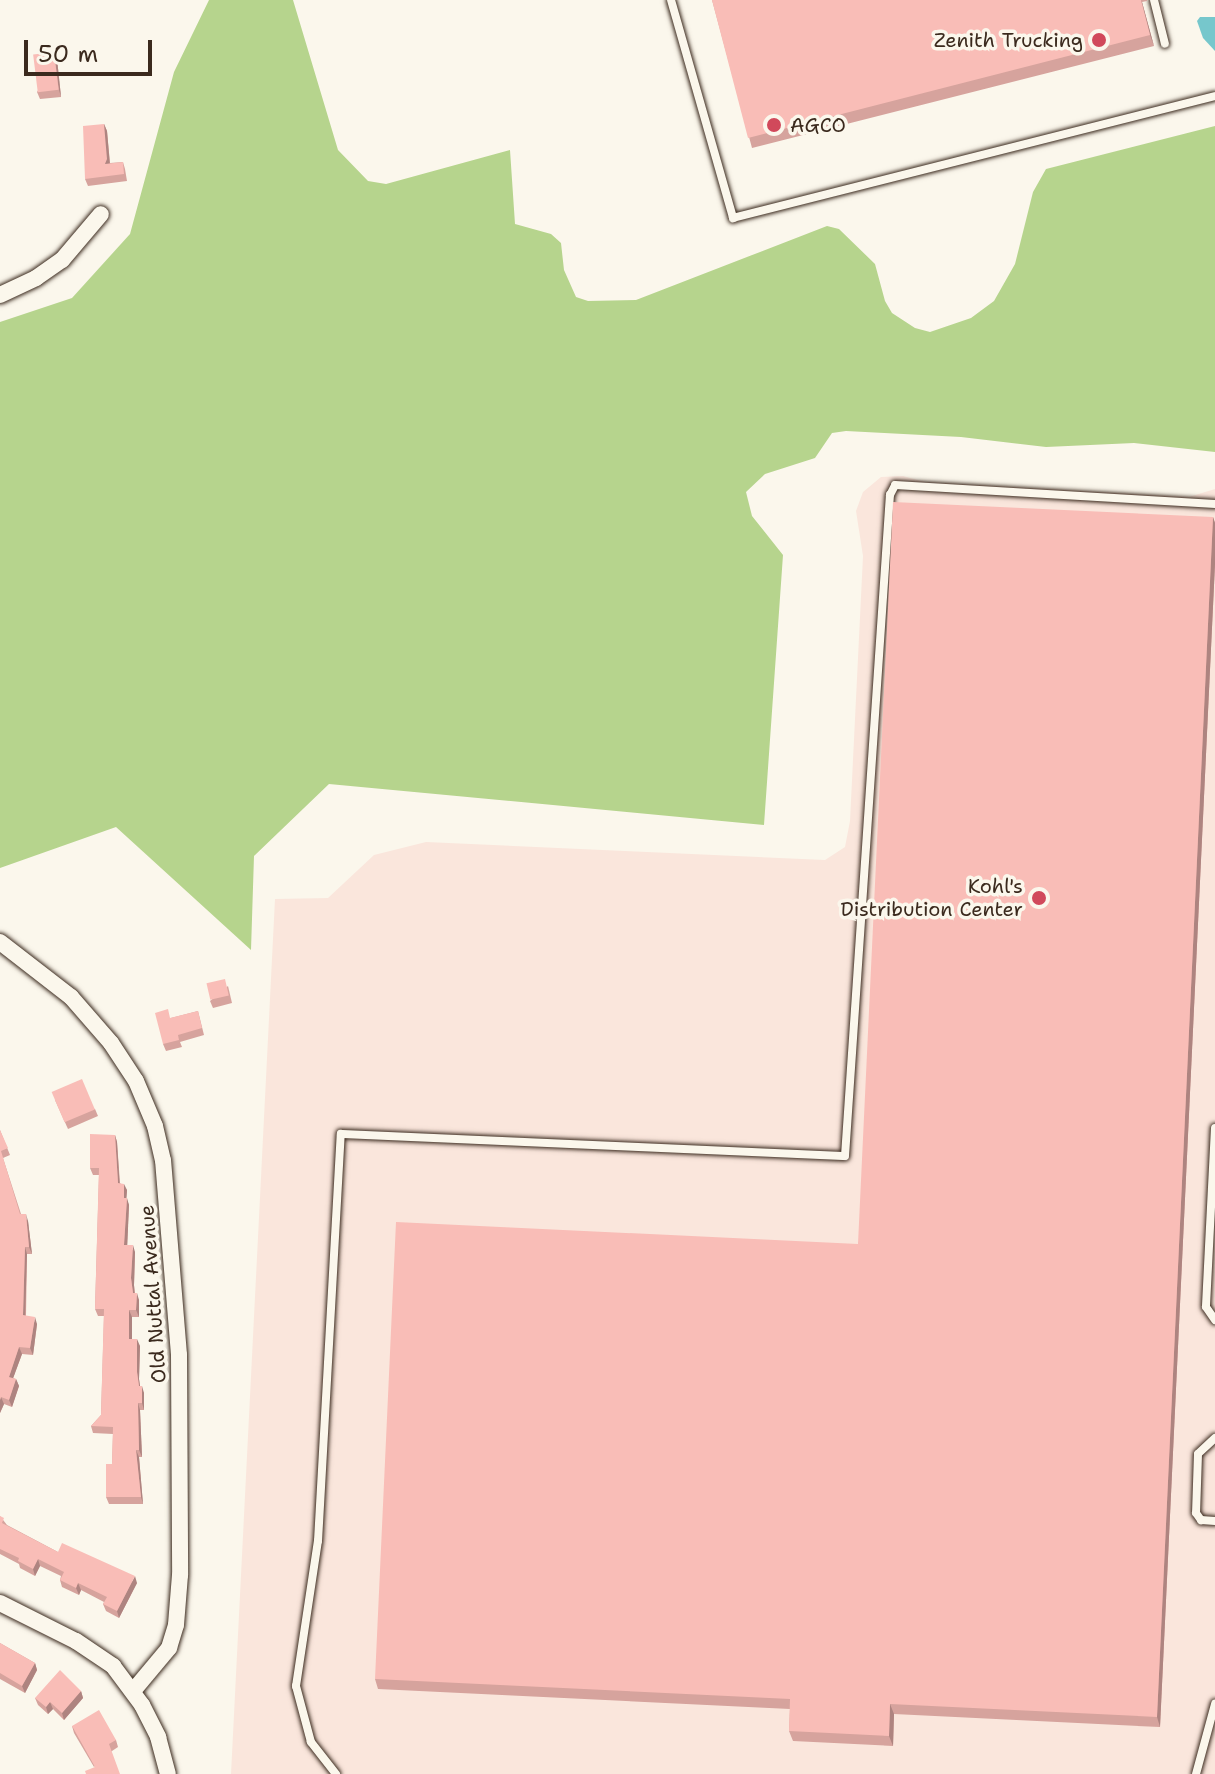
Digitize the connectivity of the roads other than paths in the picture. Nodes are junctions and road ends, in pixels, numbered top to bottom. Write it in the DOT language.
graph roads {
  1 [pos="671,0"];
  2 [pos="1154,0"];
  3 [pos="1165,44"];
  4 [pos="1215,96"];
  5 [pos="101,214"];
  6 [pos="0,295"];
  7 [pos="1215,504"];
  8 [pos="0,942"];
  9 [pos="1215,1128"];
  10 [pos="1215,1320"];
  11 [pos="1215,1438"];
  12 [pos="1215,1521"];
  13 [pos="0,1603"];
  14 [pos="133,1691"];
  15 [pos="1215,1704"];
  16 [pos="168,1774"];
  17 [pos="336,1774"];
  18 [pos="1196,1774"];
  1 -- 4 [label="lane"];
  2 -- 3 [label="lane"];
  5 -- 6 [label="street"];
  7 -- 17 [label="lane"];
  8 -- 14 [label="street, Old Nuttal Avenue"];
  9 -- 10 [label="lane"];
  11 -- 12 [label="lane"];
  13 -- 14 [label="street"];
  14 -- 16 [label="street"];
  15 -- 18 [label="lane"];
}
